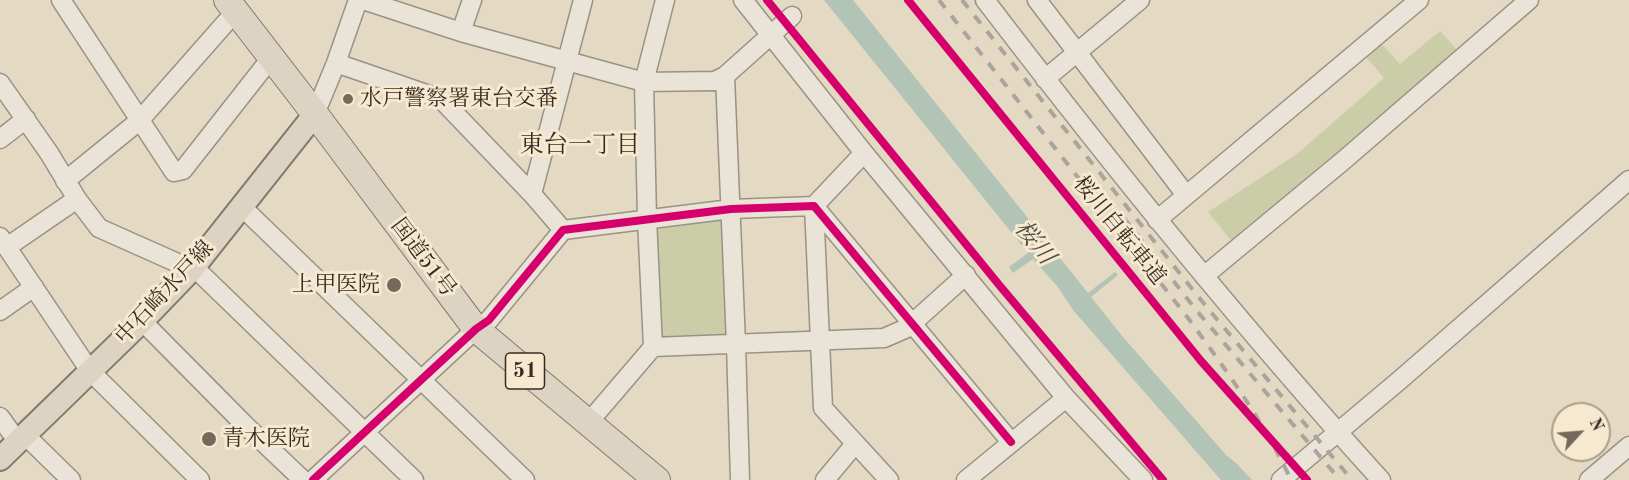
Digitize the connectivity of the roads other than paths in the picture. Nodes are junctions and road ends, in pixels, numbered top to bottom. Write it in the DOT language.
graph roads {
  1 [pos="61,0"];
  2 [pos="358,0"];
  3 [pos="363,0"];
  4 [pos="472,0"];
  5 [pos="583,0"];
  6 [pos="665,0"];
  7 [pos="743,0"];
  8 [pos="985,0"];
  9 [pos="1037,0"];
  10 [pos="1140,0"];
  11 [pos="1419,0"];
  12 [pos="1529,0"];
  13 [pos="231,6"];
  14 [pos="792,16"];
  15 [pos="461,32"];
  16 [pos="770,35"];
  17 [pos="1078,52"];
  18 [pos="271,58"];
  19 [pos="566,62"];
  20 [pos="336,63"];
  21 [pos="725,76"];
  22 [pos="1045,79"];
  23 [pos="644,82"];
  24 [pos="0,83"];
  25 [pos="315,114"];
  26 [pos="26,119"];
  27 [pos="139,121"];
  28 [pos="0,139"];
  29 [pos="864,153"];
  30 [pos="1629,180"];
  31 [pos="65,181"];
  32 [pos="532,194"];
  33 [pos="1186,195"];
  34 [pos="77,200"];
  35 [pos="814,206"];
  36 [pos="242,207"];
  37 [pos="731,209"];
  38 [pos="647,219"];
  39 [pos="1157,220"];
  40 [pos="563,230"];
  41 [pos="3,242"];
  42 [pos="193,268"];
  43 [pos="966,275"];
  44 [pos="1204,276"];
  45 [pos="34,287"];
  46 [pos="0,311"];
  47 [pos="142,321"];
  48 [pos="912,322"];
  49 [pos="476,329"];
  50 [pos="820,342"];
  51 [pos="736,344"];
  52 [pos="653,347"];
  53 [pos="90,371"];
  54 [pos="422,379"];
  55 [pos="1066,398"];
  56 [pos="0,417"];
  57 [pos="588,423"];
  58 [pos="1337,431"];
  59 [pos="365,432"];
  60 [pos="21,439"];
  61 [pos="1011,442"];
  62 [pos="855,444"];
  63 [pos="1629,446"];
  64 [pos="0,459"];
  65 [pos="1132,476"];
  66 [pos="1282,479"];
  67 [pos="71,480"];
  68 [pos="200,480"];
  69 [pos="303,480"];
  70 [pos="313,480"];
  71 [pos="414,480"];
  72 [pos="525,480"];
  73 [pos="657,480"];
  74 [pos="740,480"];
  75 [pos="825,480"];
  76 [pos="889,480"];
  77 [pos="966,480"];
  78 [pos="1381,480"];
  79 [pos="1589,480"];
  1 -- 27 [label="street"];
  2 -- 20 [label="street"];
  3 -- 15 [label="street"];
  4 -- 15 [label="street"];
  5 -- 19 [label="street"];
  6 -- 23 [label="street"];
  7 -- 16 [label="street"];
  8 -- 22 [label="street"];
  9 -- 17 [label="street"];
  10 -- 17 [label="street"];
  11 -- 33 [label="street"];
  12 -- 44 [label="street"];
  13 -- 18 [label="highway, 国道51号 / 51"];
  13 -- 27 [label="street"];
  14 -- 16 [label="street"];
  15 -- 19 [label="street"];
  16 -- 21 [label="street"];
  16 -- 29 [label="street"];
  17 -- 22 [label="street"];
  17 -- 33 [label="street"];
  18 -- 25 [label="highway, 国道51号 / 51"];
  18 -- 27 [label="street"];
  19 -- 23 [label="street"];
  19 -- 32 [label="street"];
  20 -- 25 [label="street"];
  20 -- 32 [label="street"];
  21 -- 23 [label="street"];
  21 -- 37 [label="street"];
  22 -- 39 [label="street"];
  23 -- 38 [label="street"];
  24 -- 26 [label="street"];
  25 -- 36 [label="main road, 中石崎水戸線"];
  25 -- 49 [label="highway, 国道51号 / 51"];
  26 -- 28 [label="street"];
  26 -- 31 [label="street"];
  27 -- 31 [label="street"];
  29 -- 35 [label="street"];
  29 -- 43 [label="street"];
  30 -- 58 [label="street"];
  31 -- 34 [label="street"];
  32 -- 40 [label="street"];
  33 -- 39 [label="street"];
  34 -- 41 [label="street"];
  34 -- 42 [label="street"];
  35 -- 37 [label="street"];
  35 -- 48 [label="street"];
  35 -- 50 [label="street"];
  36 -- 42 [label="main road, 中石崎水戸線"];
  36 -- 54 [label="street"];
  37 -- 38 [label="street"];
  37 -- 51 [label="street"];
  38 -- 40 [label="street"];
  38 -- 52 [label="street"];
  39 -- 44 [label="street"];
  40 -- 49 [label="street"];
  41 -- 45 [label="street"];
  42 -- 47 [label="main road, 中石崎水戸線"];
  42 -- 59 [label="street"];
  43 -- 48 [label="street"];
  43 -- 55 [label="street"];
  44 -- 58 [label="street"];
  45 -- 46 [label="street"];
  45 -- 53 [label="street"];
  47 -- 53 [label="main road, 中石崎水戸線"];
  47 -- 69 [label="street"];
  48 -- 50 [label="street"];
  48 -- 61 [label="street"];
  49 -- 54 [label="street"];
  49 -- 57 [label="highway, 国道51号 / 51"];
  50 -- 51 [label="street"];
  50 -- 62 [label="street"];
  51 -- 52 [label="street"];
  51 -- 74 [label="street"];
  52 -- 57 [label="street"];
  53 -- 60 [label="main road, 中石崎水戸線"];
  53 -- 68 [label="street"];
  54 -- 59 [label="street"];
  54 -- 72 [label="street"];
  55 -- 61 [label="street"];
  55 -- 65 [label="street"];
  56 -- 60 [label="street"];
  57 -- 73 [label="highway, 国道51号 / 51"];
  58 -- 66 [label="street"];
  58 -- 78 [label="street"];
  59 -- 70 [label="street"];
  59 -- 71 [label="street"];
  60 -- 64 [label="main road, 中石崎水戸線"];
  60 -- 67 [label="street"];
  61 -- 77 [label="street"];
  62 -- 75 [label="street"];
  62 -- 76 [label="street"];
  63 -- 79 [label="street"];
}
